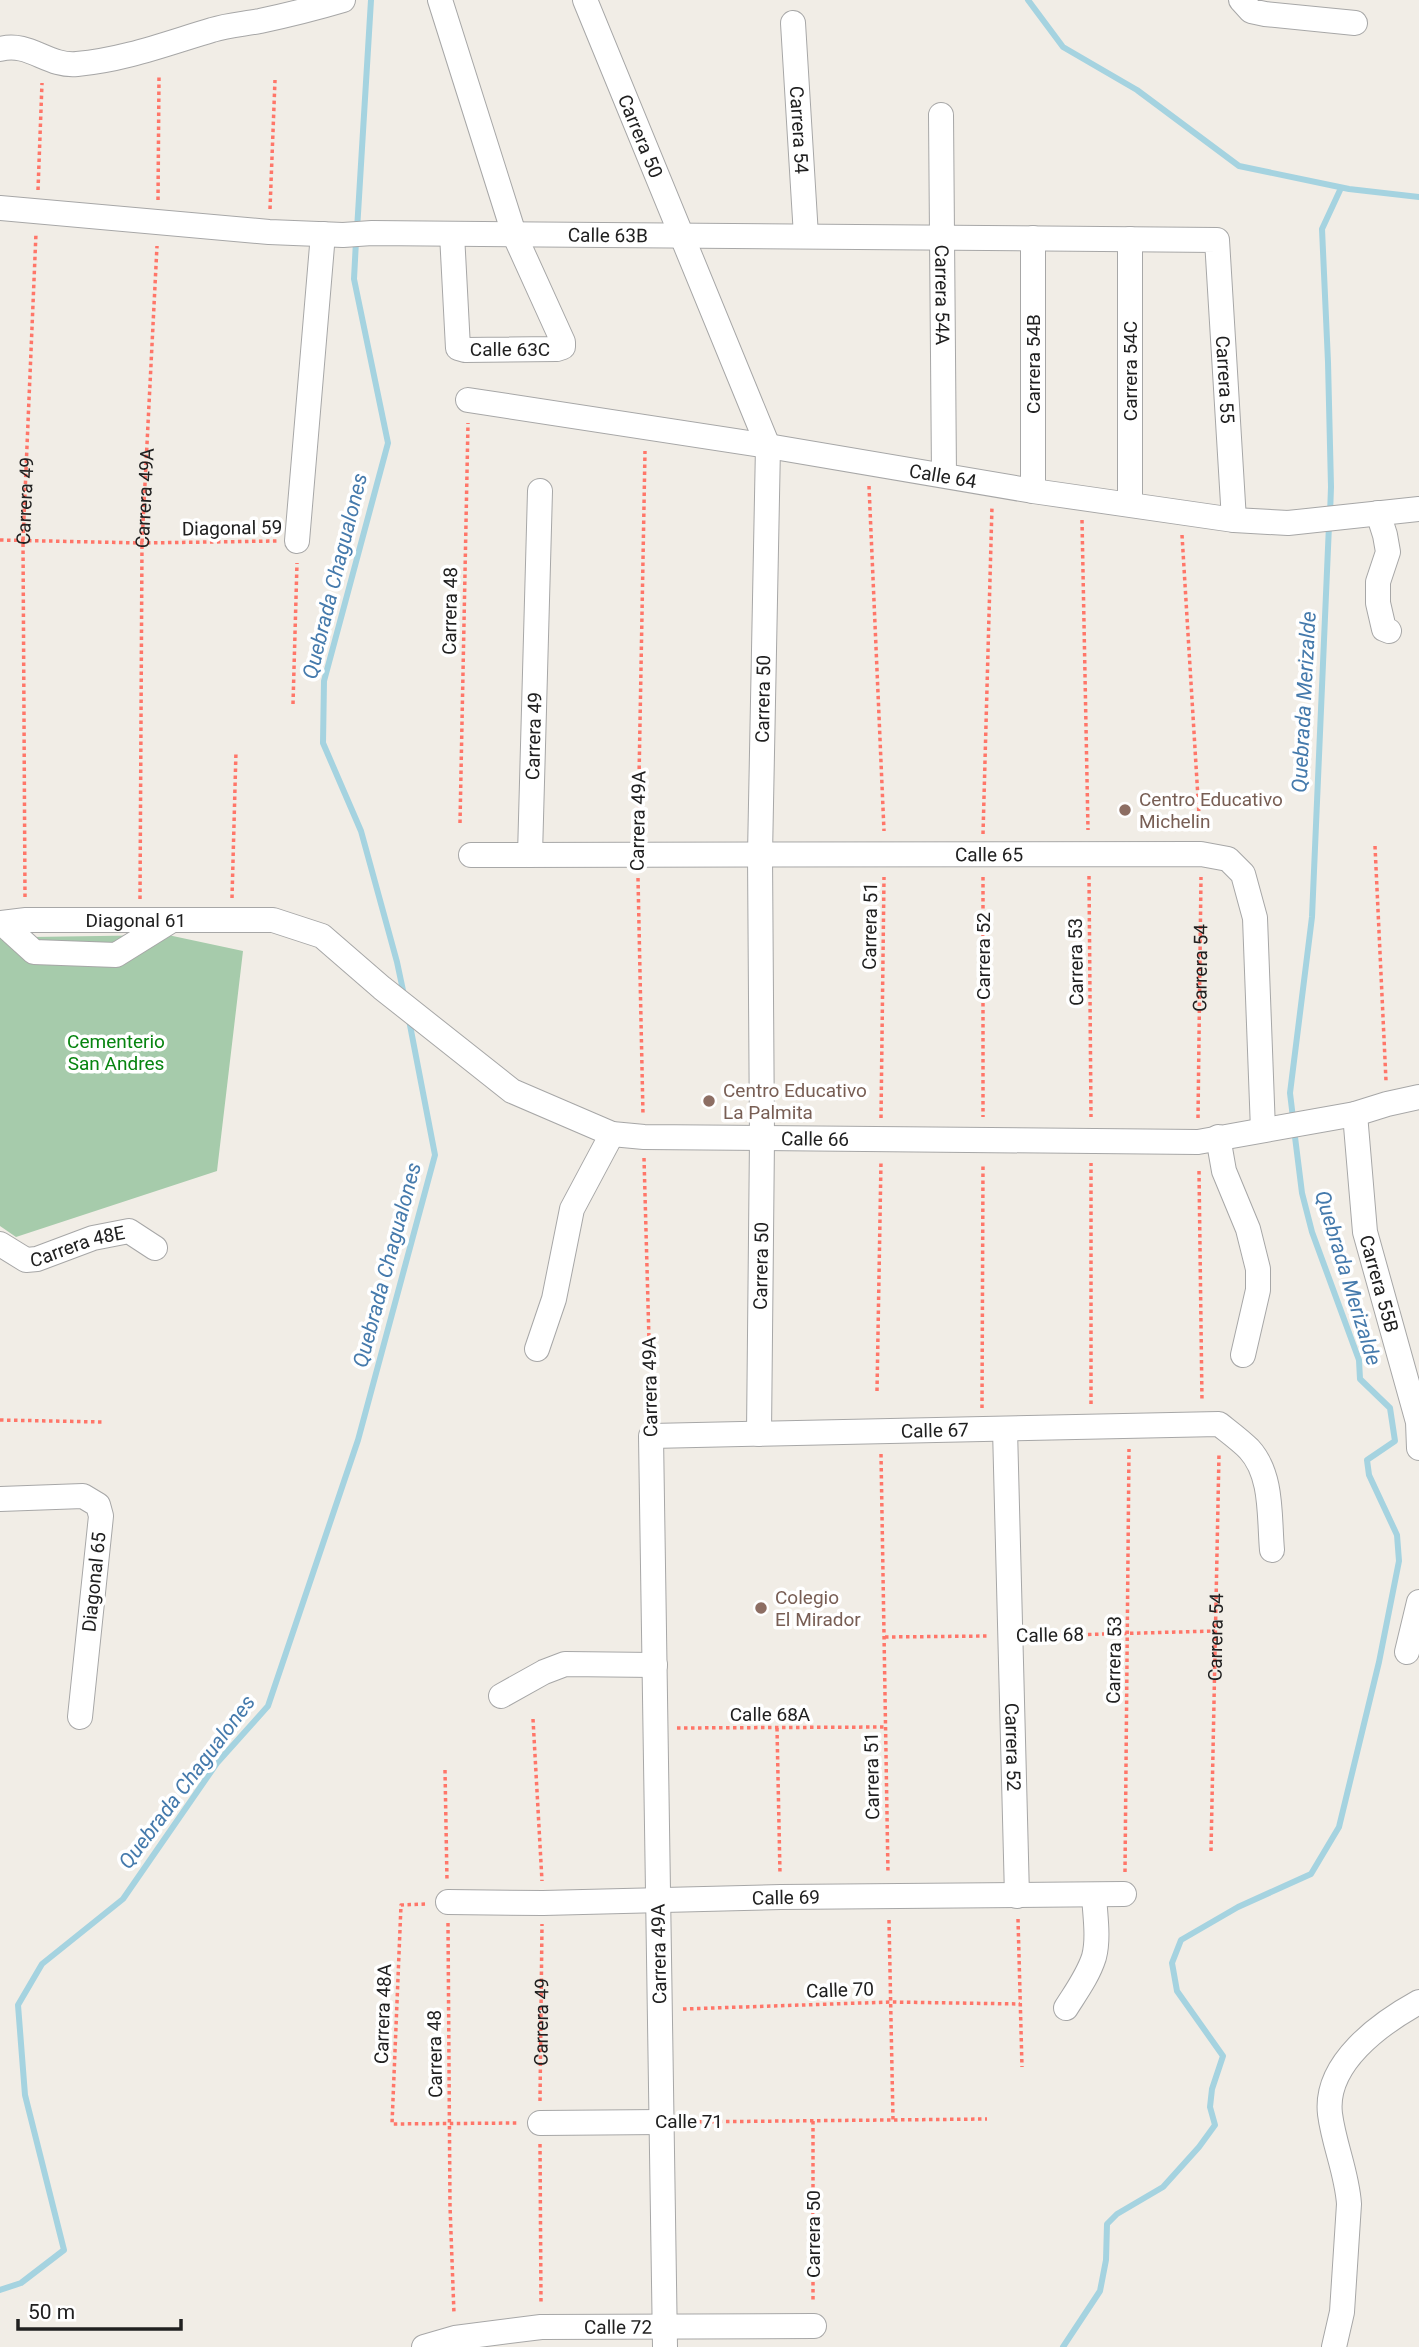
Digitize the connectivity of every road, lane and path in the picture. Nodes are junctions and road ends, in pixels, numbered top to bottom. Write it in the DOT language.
graph roads {
  1 [pos="343,0"];
  2 [pos="440,0"];
  3 [pos="585,0"];
  4 [pos="1242,2"];
  5 [pos="793,23"];
  6 [pos="1354,23"];
  7 [pos="0,49"];
  8 [pos="159,76"];
  9 [pos="275,80"];
  10 [pos="42,83"];
  11 [pos="941,114"];
  12 [pos="0,208"];
  13 [pos="37,212"];
  14 [pos="158,222"];
  15 [pos="269,232"];
  16 [pos="333,234"];
  17 [pos="452,234"];
  18 [pos="514,234"];
  19 [pos="681,235"];
  20 [pos="806,236"];
  21 [pos="941,237"];
  22 [pos="1033,238"];
  23 [pos="1130,239"];
  24 [pos="1217,240"];
  25 [pos="468,400"];
  26 [pos="645,428"];
  27 [pos="768,446"];
  28 [pos="868,463"];
  29 [pos="944,475"];
  30 [pos="992,482"];
  31 [pos="540,491"];
  32 [pos="1033,491"];
  33 [pos="1082,496"];
  34 [pos="1130,504"];
  35 [pos="1419,509"];
  36 [pos="1180,512"];
  37 [pos="1378,513"];
  38 [pos="1234,520"];
  39 [pos="0,540"];
  40 [pos="23,541"];
  41 [pos="297,541"];
  42 [pos="142,543"];
  43 [pos="1389,631"];
  44 [pos="293,704"];
  45 [pos="236,751"];
  46 [pos="460,823"];
  47 [pos="1375,846"];
  48 [pos="982,854"];
  49 [pos="1089,854"];
  50 [pos="1201,854"];
  51 [pos="471,855"];
  52 [pos="530,855"];
  53 [pos="637,855"];
  54 [pos="760,855"];
  55 [pos="885,855"];
  56 [pos="140,920"];
  57 [pos="273,920"];
  58 [pos="232,921"];
  59 [pos="9,922"];
  60 [pos="169,922"];
  61 [pos="1419,1097"];
  62 [pos="1387,1104"];
  63 [pos="1355,1114"];
  64 [pos="1265,1129"];
  65 [pos="612,1134"];
  66 [pos="644,1137"];
  67 [pos="762,1138"];
  68 [pos="881,1139"];
  69 [pos="983,1140"];
  70 [pos="1208,1140"];
  71 [pos="1091,1141"];
  72 [pos="0,1244"];
  73 [pos="155,1248"];
  74 [pos="537,1349"];
  75 [pos="1243,1355"];
  76 [pos="877,1391"];
  77 [pos="0,1420"];
  78 [pos="102,1422"];
  79 [pos="1211,1424"];
  80 [pos="1129,1426"];
  81 [pos="1091,1427"];
  82 [pos="993,1429"];
  83 [pos="880,1431"];
  84 [pos="759,1434"];
  85 [pos="651,1436"];
  86 [pos="1419,1448"];
  87 [pos="0,1499"];
  88 [pos="1272,1550"];
  89 [pos="1419,1602"];
  90 [pos="1215,1631"];
  91 [pos="1129,1634"];
  92 [pos="1010,1636"];
  93 [pos="884,1637"];
  94 [pos="1407,1652"];
  95 [pos="655,1665"];
  96 [pos="501,1696"];
  97 [pos="79,1717"];
  98 [pos="533,1719"];
  99 [pos="885,1727"];
  100 [pos="656,1728"];
  101 [pos="777,1728"];
  102 [pos="444,1769"];
  103 [pos="1211,1851"];
  104 [pos="1124,1894"];
  105 [pos="1094,1895"];
  106 [pos="1017,1896"];
  107 [pos="781,1897"];
  108 [pos="889,1898"];
  109 [pos="448,1902"];
  110 [pos="659,1902"];
  111 [pos="543,1903"];
  112 [pos="401,1905"];
  113 [pos="891,2002"];
  114 [pos="1419,2002"];
  115 [pos="1020,2004"];
  116 [pos="1066,2008"];
  117 [pos="660,2010"];
  118 [pos="1022,2067"];
  119 [pos="986,2119"];
  120 [pos="813,2120"];
  121 [pos="893,2120"];
  122 [pos="662,2122"];
  123 [pos="450,2123"];
  124 [pos="540,2123"];
  125 [pos="814,2326"];
  126 [pos="541,2328"];
  127 [pos="455,2337"];
  128 [pos="665,2337"];
  129 [pos="424,2347"];
  130 [pos="1335,2347"];
  1 -- 7 [label="street"];
  2 -- 18 [label="street"];
  3 -- 19 [label="street, Carrera 50"];
  4 -- 6 [label="street"];
  5 -- 20 [label="street, Carrera 54"];
  8 -- 14 [label="path, Carrera 49A"];
  9 -- 15 [label="path"];
  10 -- 13 [label="path, Carrera 49"];
  11 -- 21 [label="street, Carrera 54A"];
  12 -- 13 [label="street, Calle 63B"];
  13 -- 14 [label="street, Calle 63B"];
  13 -- 40 [label="path, Carrera 49"];
  14 -- 15 [label="street, Calle 63B"];
  14 -- 42 [label="path, Carrera 49A"];
  15 -- 16 [label="street, Calle 63B"];
  16 -- 17 [label="street, Calle 63B"];
  16 -- 41 [label="street"];
  17 -- 18 [label="street, Calle 63B"];
  17 -- 18 [label="street, Calle 63C"];
  18 -- 19 [label="street, Calle 63B"];
  19 -- 20 [label="street, Calle 63B"];
  19 -- 27 [label="street, Carrera 50"];
  20 -- 21 [label="street, Calle 63B"];
  21 -- 22 [label="street, Calle 63B"];
  21 -- 29 [label="street, Carrera 54A"];
  22 -- 23 [label="street, Calle 63B"];
  22 -- 32 [label="street, Carrera 54B"];
  23 -- 24 [label="street, Calle 63B"];
  23 -- 34 [label="street, Carrera 54C"];
  24 -- 38 [label="street, Carrera 55"];
  25 -- 26 [label="street, Calle 64"];
  25 -- 46 [label="path, Carrera 48"];
  26 -- 27 [label="street, Calle 64"];
  26 -- 53 [label="path, Carrera 49A"];
  27 -- 28 [label="street, Calle 64"];
  27 -- 54 [label="street, Carrera 50"];
  28 -- 29 [label="street, Calle 64"];
  28 -- 55 [label="path, Carrera 51"];
  29 -- 30 [label="street, Calle 64"];
  30 -- 32 [label="street, Calle 64"];
  30 -- 48 [label="path, Carrera 52"];
  31 -- 52 [label="street, Carrera 49"];
  32 -- 33 [label="street, Calle 64"];
  33 -- 34 [label="street, Calle 64"];
  33 -- 49 [label="path, Carrera 53"];
  34 -- 36 [label="street, Calle 64"];
  35 -- 37 [label="street, Calle 64"];
  36 -- 38 [label="street, Calle 64"];
  36 -- 50 [label="path, Carrera 54"];
  37 -- 38 [label="street, Calle 64"];
  37 -- 43 [label="street"];
  39 -- 40 [label="path, Diagonal 59"];
  40 -- 42 [label="path, Diagonal 59"];
  40 -- 59 [label="path, Carrera 49"];
  41 -- 42 [label="path, Diagonal 59"];
  41 -- 44 [label="path"];
  42 -- 56 [label="path, Carrera 49A"];
  45 -- 58 [label="path"];
  47 -- 62 [label="path"];
  48 -- 49 [label="street, Calle 65"];
  48 -- 55 [label="street, Calle 65"];
  48 -- 69 [label="path, Carrera 52"];
  49 -- 50 [label="street, Calle 65"];
  49 -- 71 [label="path, Carrera 53"];
  50 -- 64 [label="street, Calle 65"];
  50 -- 70 [label="path, Carrera 54"];
  51 -- 52 [label="street, Calle 65"];
  52 -- 53 [label="street, Calle 65"];
  53 -- 54 [label="street, Calle 65"];
  53 -- 66 [label="path, Carrera 49A"];
  54 -- 55 [label="street, Calle 65"];
  54 -- 67 [label="street, Carrera 50"];
  55 -- 68 [label="path, Carrera 51"];
  56 -- 59 [label="street, Diagonal 61"];
  56 -- 60 [label="street, Diagonal 61"];
  57 -- 58 [label="street, Diagonal 61"];
  57 -- 65 [label="street, Calle 66"];
  58 -- 60 [label="street, Diagonal 61"];
  59 -- 60 [label="street"];
  61 -- 62 [label="street, Calle 66"];
  62 -- 63 [label="street, Calle 66"];
  63 -- 64 [label="street, Calle 66"];
  63 -- 86 [label="street, Carrera 55B"];
  64 -- 70 [label="street, Calle 66"];
  65 -- 66 [label="street, Calle 66"];
  65 -- 74 [label="street"];
  66 -- 67 [label="street, Calle 66"];
  66 -- 85 [label="path, Carrera 49A"];
  67 -- 68 [label="street, Calle 66"];
  67 -- 84 [label="street, Carrera 50"];
  68 -- 69 [label="street, Calle 66"];
  68 -- 76 [label="path, Carrera 51"];
  69 -- 71 [label="street, Calle 66"];
  69 -- 82 [label="path, Carrera 52"];
  70 -- 71 [label="street, Calle 66"];
  70 -- 75 [label="street"];
  70 -- 79 [label="path, Carrera 54"];
  71 -- 81 [label="path, Carrera 53"];
  72 -- 73 [label="street, Carrera 48E"];
  77 -- 78 [label="path"];
  79 -- 80 [label="street, Calle 67"];
  79 -- 88 [label="street"];
  79 -- 90 [label="path, Carrera 54"];
  80 -- 81 [label="street, Calle 67"];
  80 -- 91 [label="path, Carrera 53"];
  81 -- 82 [label="street, Calle 67"];
  82 -- 83 [label="street, Calle 67"];
  82 -- 92 [label="street, Carrera 52"];
  83 -- 84 [label="street, Calle 67"];
  83 -- 93 [label="path, Carrera 51"];
  84 -- 85 [label="street, Calle 67"];
  85 -- 95 [label="street, Carrera 49A"];
  87 -- 97 [label="street, Diagonal 65"];
  89 -- 94 [label="street"];
  90 -- 91 [label="path, Calle 68"];
  90 -- 103 [label="path, Carrera 54"];
  91 -- 92 [label="path, Calle 68"];
  91 -- 104 [label="path, Carrera 53"];
  92 -- 93 [label="path, Calle 68"];
  92 -- 106 [label="street, Carrera 52"];
  93 -- 99 [label="path, Carrera 51"];
  95 -- 96 [label="street"];
  95 -- 100 [label="street, Carrera 49A"];
  98 -- 111 [label="path, Carrera 49"];
  99 -- 101 [label="path, Calle 68A"];
  99 -- 108 [label="path, Carrera 51"];
  100 -- 101 [label="path, Calle 68A"];
  100 -- 110 [label="street, Carrera 49A"];
  101 -- 107 [label="path"];
  102 -- 109 [label="path, Carrera 48"];
  104 -- 105 [label="street, Calle 69"];
  105 -- 106 [label="street, Calle 69"];
  105 -- 116 [label="street"];
  106 -- 108 [label="street, Calle 69"];
  106 -- 115 [label="path"];
  107 -- 108 [label="street, Calle 69"];
  107 -- 110 [label="street, Calle 69"];
  108 -- 113 [label="path, Carrera 51"];
  109 -- 111 [label="street, Calle 69"];
  109 -- 123 [label="path, Carrera 48"];
  110 -- 111 [label="street, Calle 69"];
  110 -- 117 [label="street, Carrera 49A"];
  111 -- 124 [label="path, Carrera 49"];
  112 -- 123 [label="path, Carrera 48A"];
  113 -- 115 [label="path, Calle 70"];
  113 -- 117 [label="path, Calle 70"];
  113 -- 121 [label="path, Carrera 51"];
  114 -- 130 [label="street"];
  115 -- 118 [label="path"];
  117 -- 122 [label="street, Carrera 49A"];
  119 -- 121 [label="path, Calle 71"];
  120 -- 121 [label="path, Calle 71"];
  120 -- 122 [label="path, Calle 71"];
  120 -- 125 [label="path, Carrera 50"];
  122 -- 124 [label="street, Calle 71"];
  122 -- 128 [label="street, Carrera 49A"];
  123 -- 124 [label="path"];
  123 -- 127 [label="path, Carrera 48"];
  124 -- 126 [label="path, Carrera 49"];
  125 -- 128 [label="street, Calle 72"];
  126 -- 127 [label="street, Calle 72"];
  126 -- 128 [label="street, Calle 72"];
  127 -- 129 [label="street, Calle 72"];
}
